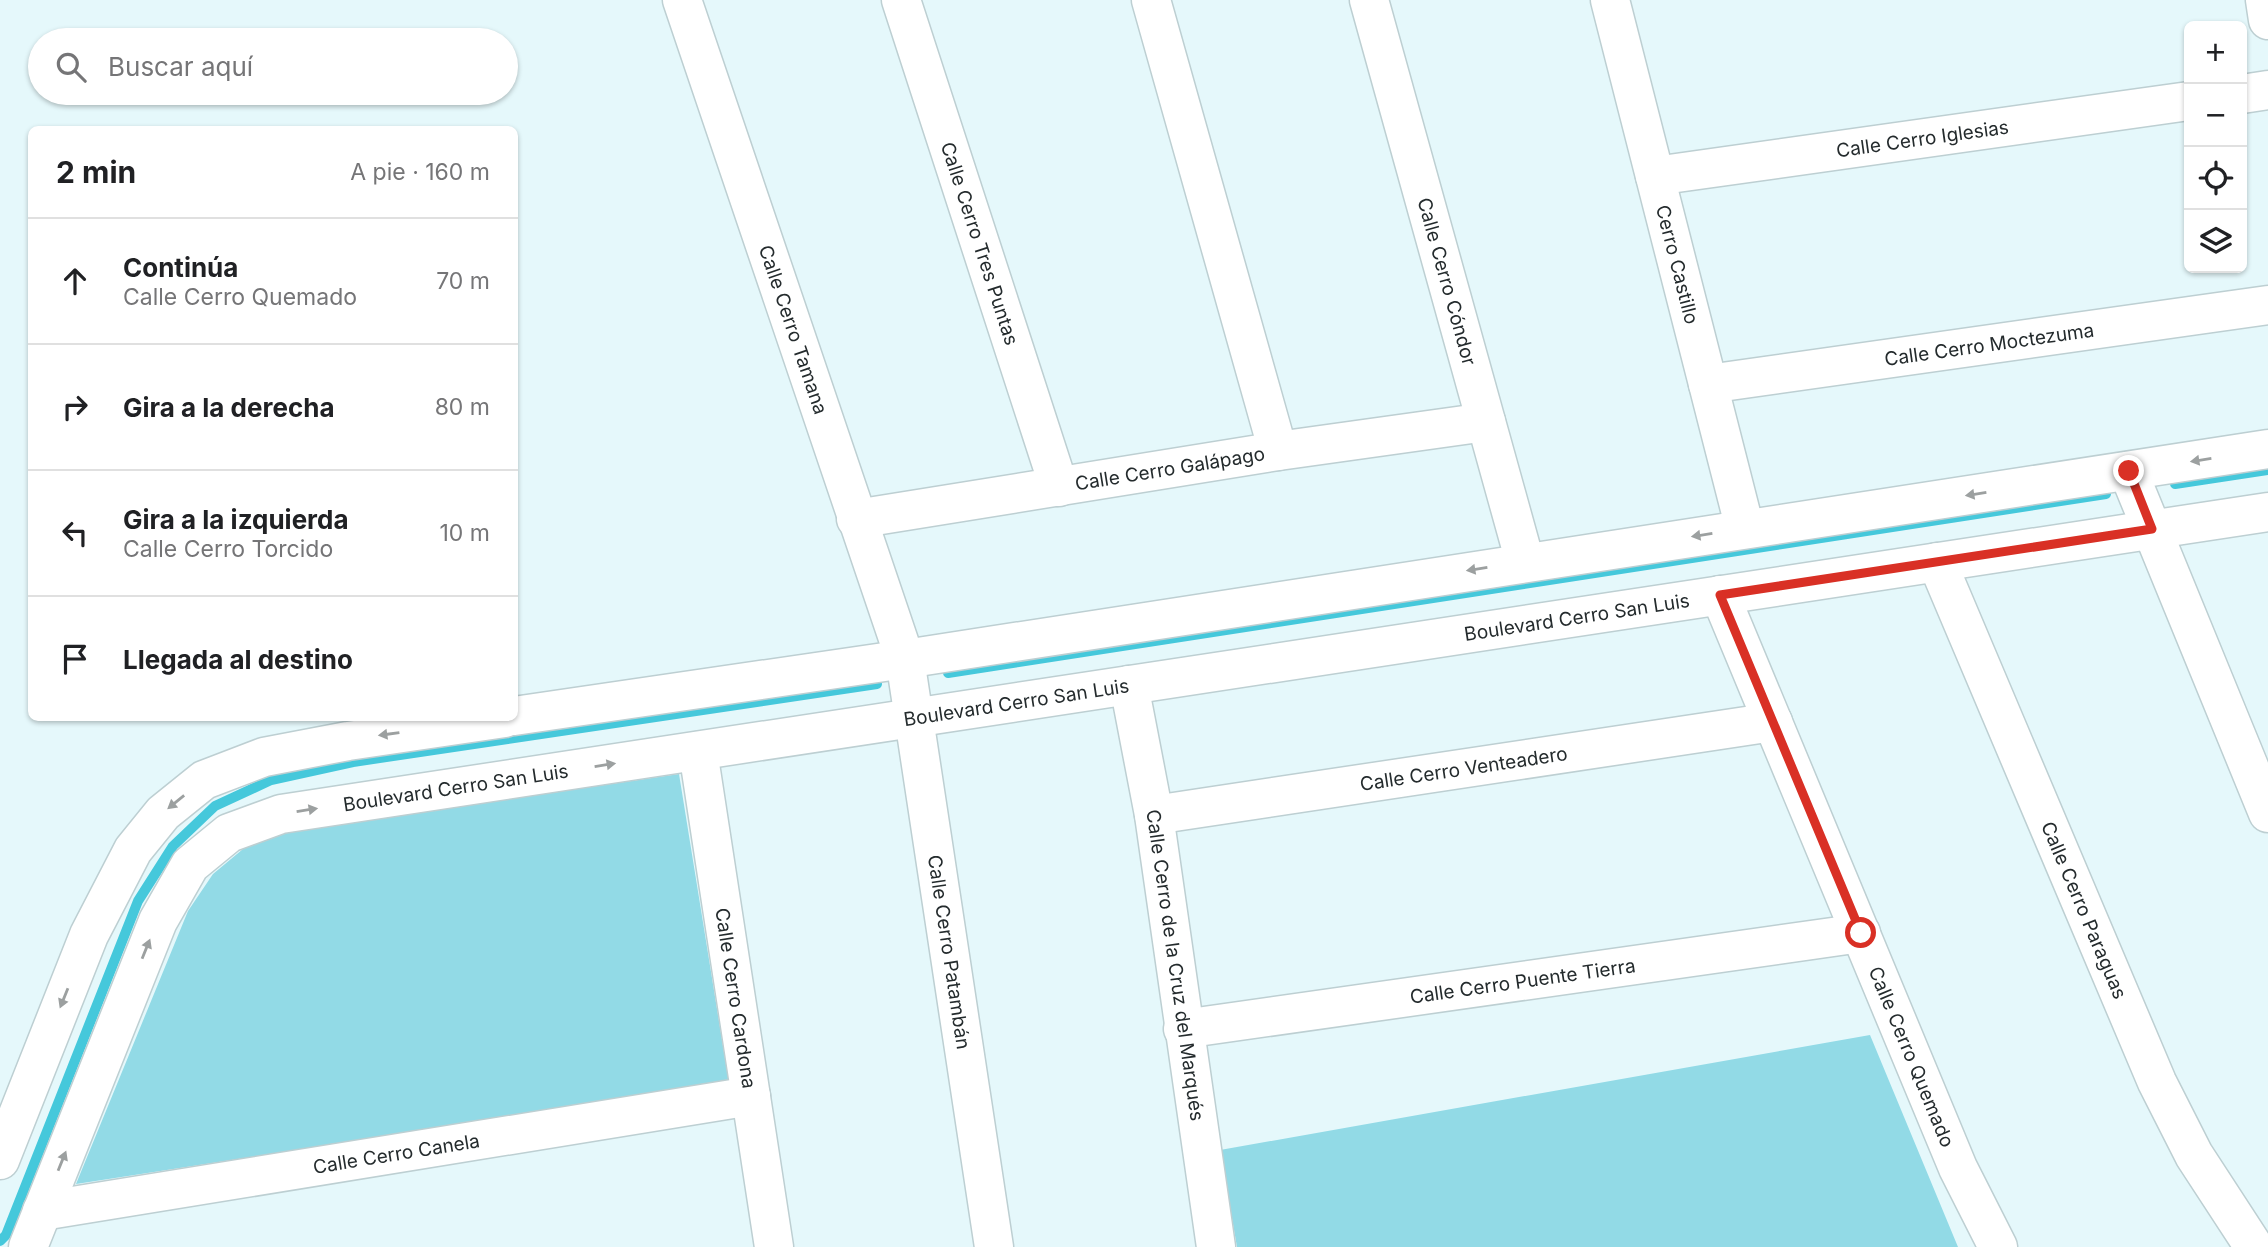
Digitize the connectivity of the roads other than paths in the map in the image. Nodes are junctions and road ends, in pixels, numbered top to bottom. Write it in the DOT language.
graph roads {
  1 [pos="682,0"];
  2 [pos="901,0"];
  3 [pos="1151,0"];
  4 [pos="1369,0"];
  5 [pos="1611,0"];
  6 [pos="2265,0"];
  7 [pos="2268,20"];
  8 [pos="2268,90"];
  9 [pos="2247,93"];
  10 [pos="2184,102"];
  11 [pos="1656,176"];
  12 [pos="2268,305"];
  13 [pos="1709,384"];
  14 [pos="1486,422"];
  15 [pos="2268,450"];
  16 [pos="1278,451"];
  17 [pos="2129,471"];
  18 [pos="1059,487"];
  19 [pos="2268,512"];
  20 [pos="856,519"];
  21 [pos="1745,529"];
  22 [pos="2152,529"];
  23 [pos="1524,562"];
  24 [pos="1937,562"];
  25 [pos="1720,595"];
  26 [pos="905,659"];
  27 [pos="1129,685"];
  28 [pos="518,715"];
  29 [pos="912,718"];
  30 [pos="485,721"];
  31 [pos="1773,722"];
  32 [pos="698,751"];
  33 [pos="2268,813"];
  34 [pos="1154,816"];
  35 [pos="1861,933"];
  36 [pos="1183,1029"];
  37 [pos="751,1096"];
  38 [pos="0,1160"];
  39 [pos="42,1211"];
  40 [pos="28,1247"];
  41 [pos="774,1247"];
  42 [pos="994,1247"];
  43 [pos="1216,1247"];
  44 [pos="1998,1247"];
  45 [pos="2254,1247"];
  1 -- 20 [label="street, Calle Cerro Tamana"];
  2 -- 18 [label="street, Calle Cerro Tres Puntas"];
  3 -- 16 [label="street"];
  4 -- 14 [label="street, Calle Cerro Cóndor"];
  5 -- 11 [label="street, Cerro Castillo"];
  6 -- 7 [label="street"];
  8 -- 9 [label="street"];
  10 -- 11 [label="street, Calle Cerro Iglesias"];
  11 -- 13 [label="street, Cerro Castillo"];
  12 -- 13 [label="street, Calle Cerro Moctezuma"];
  13 -- 21 [label="street, Cerro Castillo"];
  14 -- 16 [label="street, Calle Cerro Galápago"];
  14 -- 23 [label="street, Calle Cerro Cóndor"];
  15 -- 17 [label="street, one-way"];
  16 -- 18 [label="street, Calle Cerro Galápago"];
  17 -- 21 [label="street, one-way"];
  17 -- 22 [label="street"];
  18 -- 20 [label="street, Calle Cerro Galápago"];
  19 -- 22 [label="street, Boulevard Cerro San Luis"];
  20 -- 26 [label="street, Calle Cerro Tamana"];
  21 -- 23 [label="street, one-way"];
  22 -- 24 [label="street, Boulevard Cerro San Luis"];
  22 -- 33 [label="street"];
  23 -- 26 [label="street, one-way"];
  24 -- 25 [label="street, Boulevard Cerro San Luis"];
  24 -- 45 [label="street, Calle Cerro Paraguas"];
  25 -- 27 [label="street, Boulevard Cerro San Luis"];
  25 -- 31 [label="street, Calle Cerro Quemado"];
  26 -- 28 [label="street"];
  26 -- 29 [label="street, Calle Cerro Patambán"];
  27 -- 29 [label="street, Boulevard Cerro San Luis"];
  27 -- 34 [label="street, Calle Cerro de la Cruz del Marqués"];
  29 -- 32 [label="street, Boulevard Cerro San Luis"];
  29 -- 42 [label="street, Calle Cerro Patambán"];
  30 -- 38 [label="street, one-way"];
  31 -- 34 [label="street, Calle Cerro Venteadero"];
  31 -- 35 [label="street, Calle Cerro Quemado"];
  32 -- 37 [label="street, Calle Cerro Cardona"];
  39 -- 32 [label="street, Boulevard Cerro San Luis, one-way"];
  34 -- 36 [label="street, Calle Cerro de la Cruz del Marqués"];
  35 -- 36 [label="street, Calle Cerro Puente Tierra"];
  35 -- 44 [label="street, Calle Cerro Quemado"];
  36 -- 43 [label="street, Calle Cerro de la Cruz del Marqués"];
  37 -- 39 [label="street, Calle Cerro Canela"];
  37 -- 41 [label="street, Calle Cerro Cardona"];
  39 -- 40 [label="street, Boulevard Cerro San Luis"];
}
